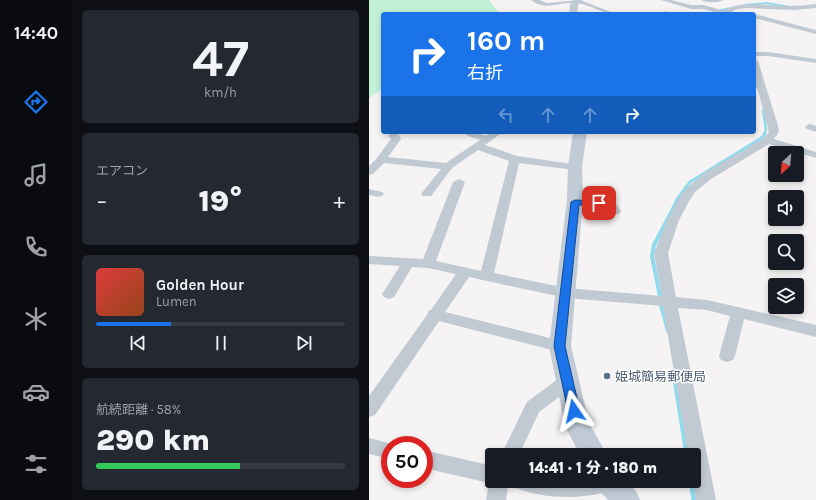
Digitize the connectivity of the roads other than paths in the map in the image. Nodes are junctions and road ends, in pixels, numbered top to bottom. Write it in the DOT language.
graph roads {
  1 [pos="534,0"];
  2 [pos="577,0"];
  3 [pos="664,0"];
  4 [pos="704,0"];
  5 [pos="720,0"];
  6 [pos="773,0"];
  7 [pos="808,0"];
  8 [pos="750,3"];
  9 [pos="816,4"];
  10 [pos="780,6"];
  11 [pos="573,12"];
  12 [pos="608,12"];
  13 [pos="723,12"];
  14 [pos="756,17"];
  15 [pos="816,32"];
  16 [pos="756,54"];
  17 [pos="756,57"];
  18 [pos="815,65"];
  19 [pos="756,68"];
  20 [pos="471,134"];
  21 [pos="495,134"];
  22 [pos="580,134"];
  23 [pos="393,136"];
  24 [pos="487,139"];
  25 [pos="768,140"];
  26 [pos="477,146"];
  27 [pos="786,146"];
  28 [pos="804,152"];
  29 [pos="804,154"];
  30 [pos="816,155"];
  31 [pos="515,159"];
  32 [pos="381,160"];
  33 [pos="448,166"];
  34 [pos="816,166"];
  35 [pos="575,167"];
  36 [pos="369,172"];
  37 [pos="459,182"];
  38 [pos="427,194"];
  39 [pos="575,202"];
  40 [pos="615,211"];
  41 [pos="369,260"];
  42 [pos="409,262"];
  43 [pos="428,264"];
  44 [pos="465,272"];
  45 [pos="487,276"];
  46 [pos="565,293"];
  47 [pos="389,294"];
  48 [pos="669,302"];
  49 [pos="434,314"];
  50 [pos="738,314"];
  51 [pos="816,331"];
  52 [pos="560,346"];
  53 [pos="727,356"];
  54 [pos="568,381"];
  55 [pos="369,410"];
  56 [pos="369,446"];
  57 [pos="512,448"];
  58 [pos="590,448"];
  59 [pos="381,449"];
  60 [pos="433,461"];
  61 [pos="485,473"];
  62 [pos="498,488"];
  63 [pos="555,488"];
  64 [pos="585,488"];
  65 [pos="496,500"];
  66 [pos="706,500"];
  1 -- 2 [label="street"];
  2 -- 11 [label="main road"];
  2 -- 12 [label="street"];
  3 -- 13 [label="street"];
  4 -- 5 [label="street"];
  6 -- 10 [label="street"];
  7 -- 9 [label="street"];
  8 -- 10 [label="street"];
  8 -- 13 [label="street"];
  9 -- 10 [label="street"];
  14 -- 15 [label="street"];
  16 -- 18 [label="street"];
  17 -- 18 [label="street"];
  19 -- 25 [label="street"];
  20 -- 24 [label="street"];
  21 -- 24 [label="street"];
  22 -- 35 [label="main road"];
  23 -- 32 [label="street"];
  24 -- 26 [label="street"];
  25 -- 27 [label="street"];
  25 -- 48 [label="street"];
  26 -- 31 [label="street"];
  26 -- 33 [label="street"];
  28 -- 30 [label="street"];
  29 -- 34 [label="street"];
  31 -- 35 [label="street"];
  31 -- 45 [label="street"];
  32 -- 33 [label="street"];
  32 -- 36 [label="street"];
  33 -- 38 [label="street"];
  35 -- 39 [label="main road"];
  37 -- 43 [label="street"];
  39 -- 40 [label="street"];
  39 -- 46 [label="main road"];
  41 -- 42 [label="street"];
  42 -- 43 [label="street"];
  42 -- 47 [label="street"];
  43 -- 44 [label="street"];
  44 -- 45 [label="street"];
  44 -- 49 [label="street"];
  45 -- 46 [label="street"];
  46 -- 48 [label="street"];
  46 -- 52 [label="main road"];
  48 -- 50 [label="street"];
  48 -- 66 [label="street"];
  49 -- 52 [label="street"];
  49 -- 55 [label="street"];
  50 -- 51 [label="street"];
  50 -- 53 [label="street"];
  52 -- 54 [label="main road"];
  54 -- 57 [label="street"];
  54 -- 58 [label="main road"];
  56 -- 59 [label="street"];
  60 -- 61 [label="street"];
  62 -- 65 [label="street"];
  63 -- 64 [label="street"];
}
